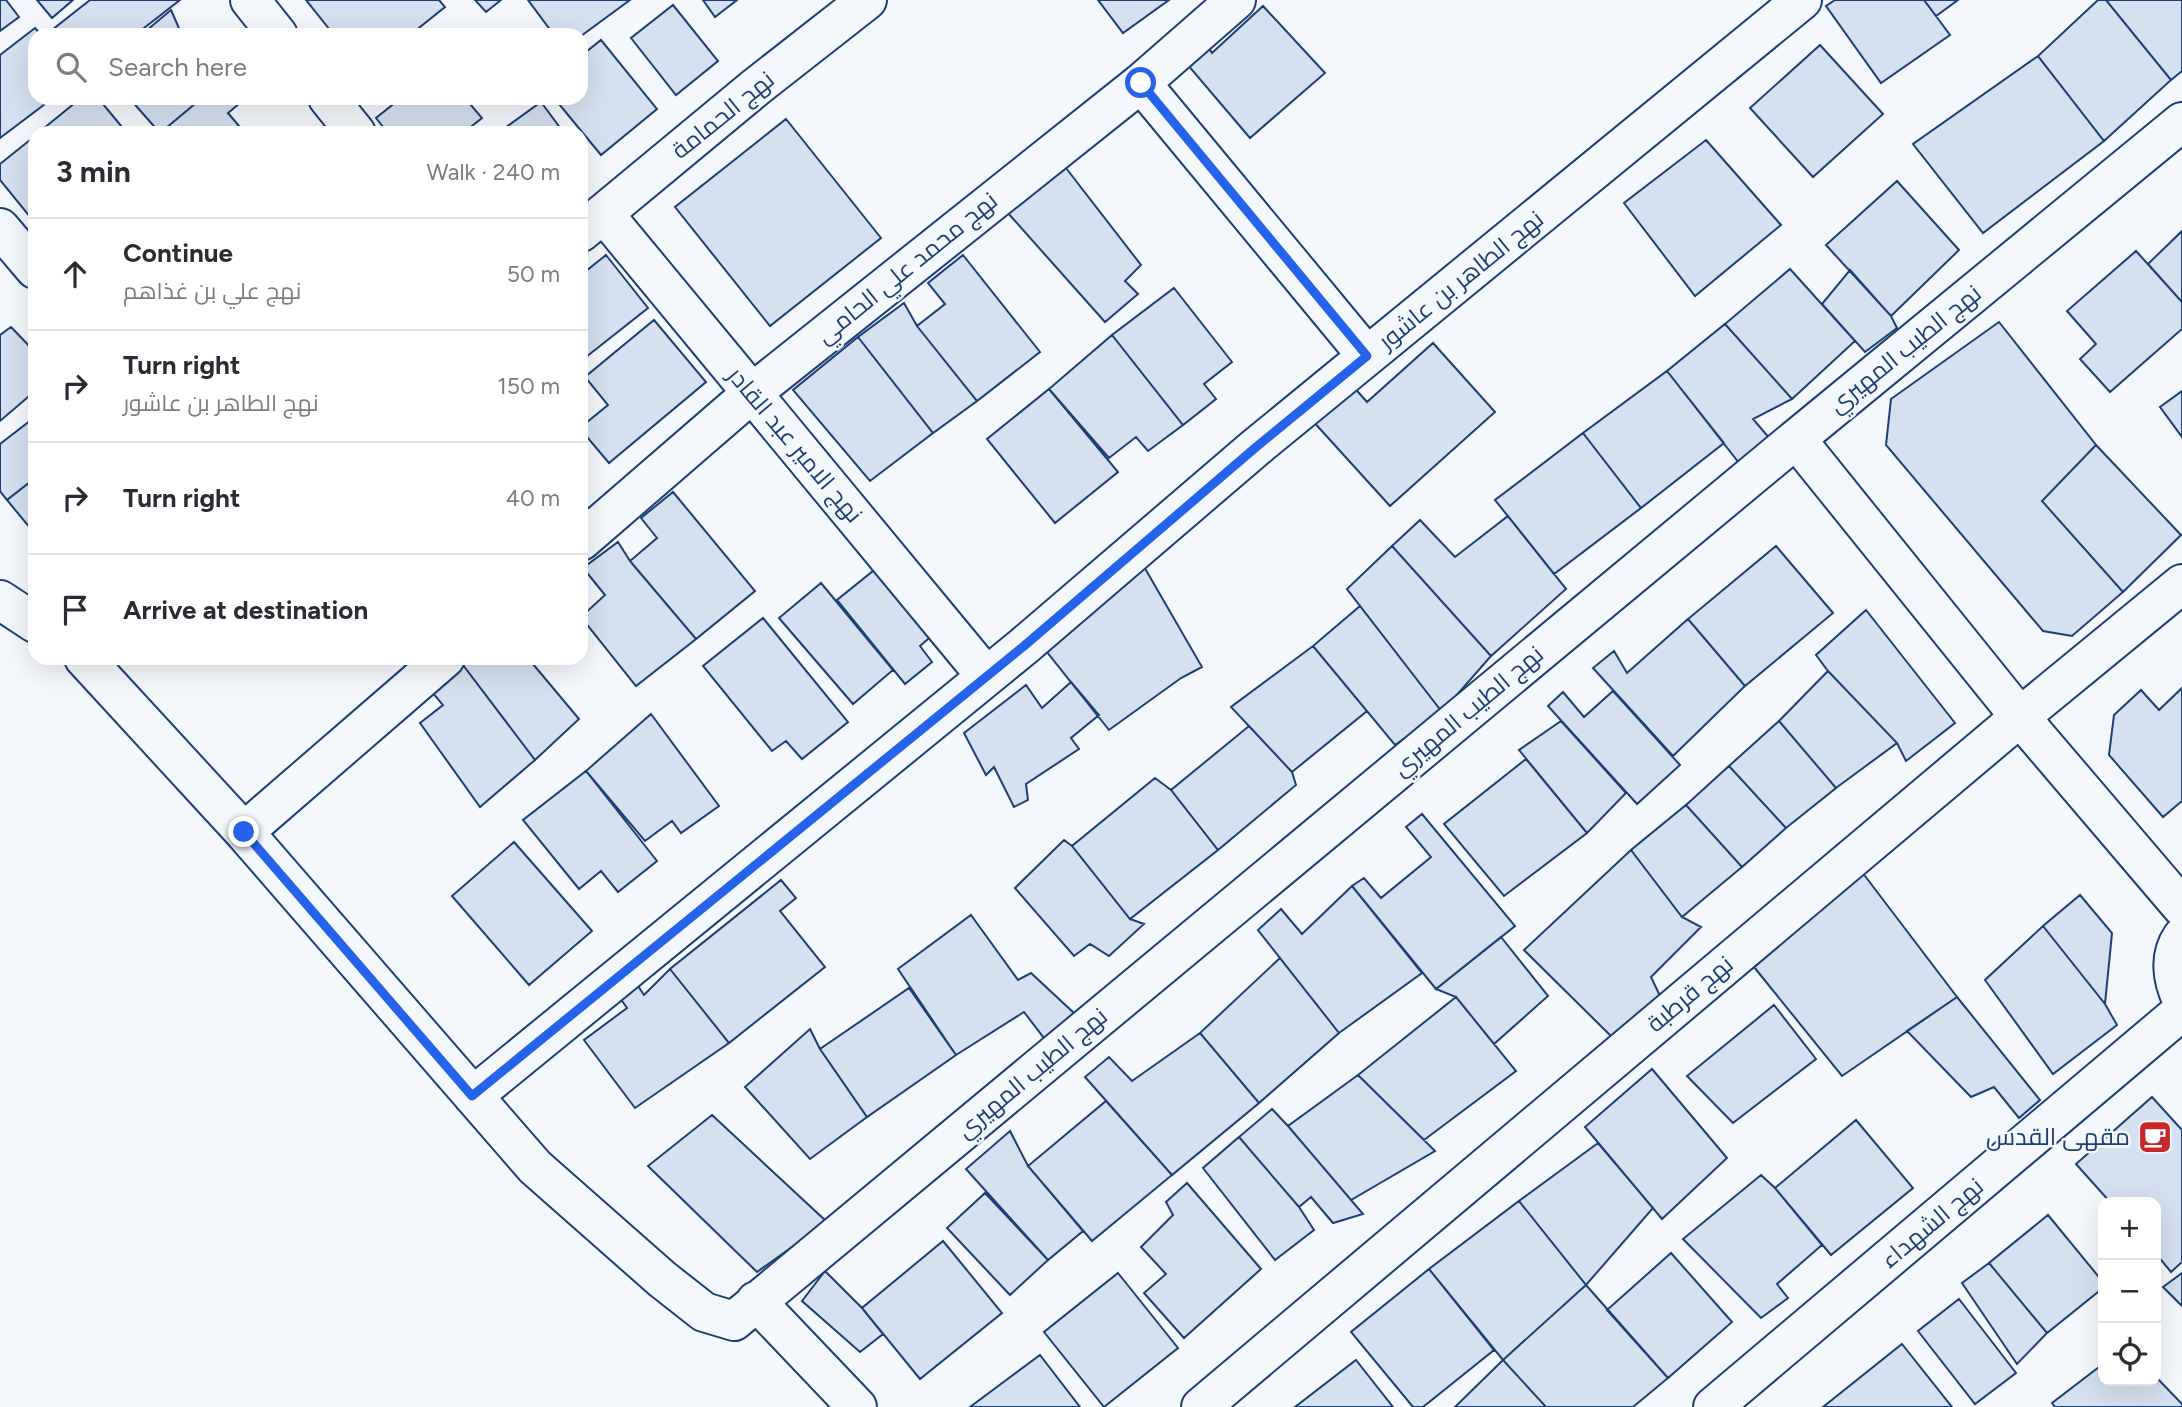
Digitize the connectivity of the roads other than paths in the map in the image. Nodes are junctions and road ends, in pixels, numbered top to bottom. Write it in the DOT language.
graph roads {
  1 [pos="250,0"];
  2 [pos="867,0"];
  3 [pos="1236,0"];
  4 [pos="1802,0"];
  5 [pos="272,28"];
  6 [pos="1141,83"];
  7 [pos="334,105"];
  8 [pos="2182,122"];
  9 [pos="350,126"];
  10 [pos="592,223"];
  11 [pos="0,228"];
  12 [pos="28,261"];
  13 [pos="1367,356"];
  14 [pos="751,393"];
  15 [pos="1796,439"];
  16 [pos="588,535"];
  17 [pos="2182,584"];
  18 [pos="0,600"];
  19 [pos="28,618"];
  20 [pos="90,665"];
  21 [pos="437,665"];
  22 [pos="986,676"];
  23 [pos="2020,716"];
  24 [pos="244,832"];
  25 [pos="2182,907"];
  26 [pos="2182,937"];
  27 [pos="2182,1000"];
  28 [pos="2182,1011"];
  29 [pos="472,1096"];
  30 [pos="756,1301"];
  31 [pos="857,1407"];
  32 [pos="1201,1407"];
  33 [pos="1713,1407"];
  1 -- 5 [label="street"];
  2 -- 10 [label="street, نهج الحمامة"];
  3 -- 6 [label="street, نهج محمد علي الحامي"];
  4 -- 13 [label="street, نهج الطاهر بن عاشور"];
  6 -- 13 [label="street"];
  6 -- 14 [label="street, نهج محمد علي الحامي"];
  7 -- 9 [label="street"];
  8 -- 15 [label="street, نهج الطيب المهيري"];
  10 -- 14 [label="street, نهج الامير عبد القادر"];
  11 -- 12 [label="street"];
  13 -- 22 [label="street, نهج الطاهر بن عاشور"];
  14 -- 16 [label="street, نهج محمد علي الحامي"];
  14 -- 22 [label="street, نهج الامير عبد القادر"];
  15 -- 23 [label="street"];
  15 -- 30 [label="street, نهج الطيب المهيري"];
  17 -- 23 [label="street, نهج قرطبة"];
  18 -- 19 [label="street"];
  20 -- 24 [label="street"];
  21 -- 24 [label="street"];
  22 -- 29 [label="street, نهج الطاهر بن عاشور"];
  23 -- 25 [label="street"];
  23 -- 32 [label="street, نهج قرطبة"];
  24 -- 29 [label="street"];
  26 -- 27 [label="street"];
  28 -- 33 [label="street, نهج الشهداء"];
  29 -- 30 [label="street, نهج الطيب المهيري"];
  30 -- 31 [label="street"];
}
